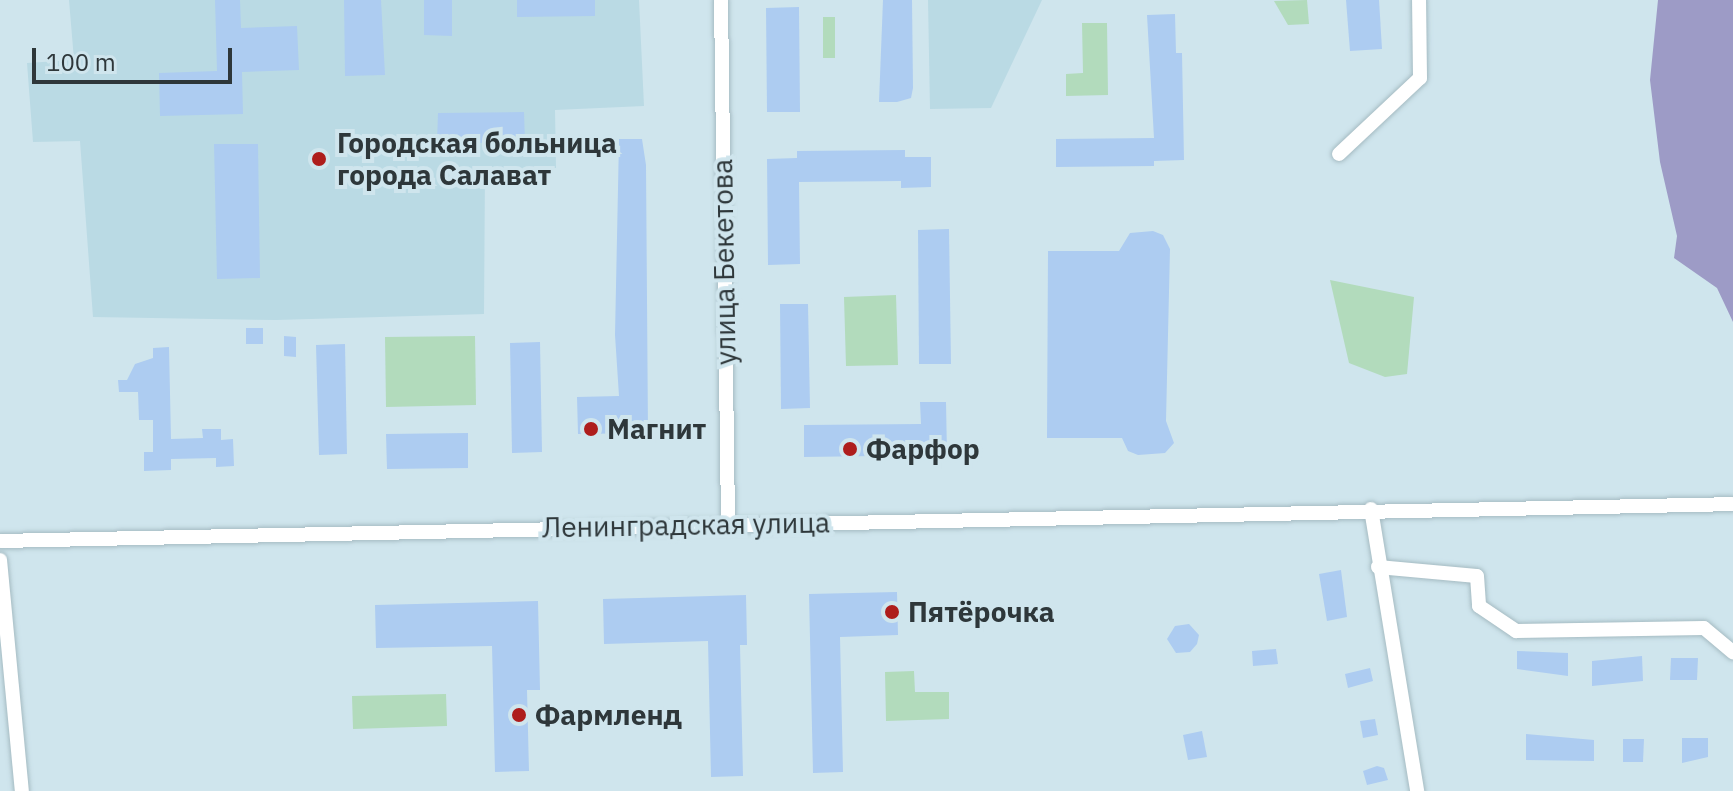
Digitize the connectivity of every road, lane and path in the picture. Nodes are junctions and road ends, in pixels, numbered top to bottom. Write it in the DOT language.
graph roads {
  1 [pos="721,0"];
  2 [pos="1419,0"];
  3 [pos="1339,154"];
  4 [pos="1733,504"];
  5 [pos="1371,509"];
  6 [pos="728,524"];
  7 [pos="0,541"];
  8 [pos="0,560"];
  9 [pos="1378,567"];
  10 [pos="1733,652"];
  11 [pos="22,791"];
  12 [pos="1417,791"];
  1 -- 6 [label="street, улица Бекетова"];
  2 -- 3 [label="street"];
  4 -- 5 [label="street, Ленинградская улица"];
  5 -- 6 [label="street, Ленинградская улица"];
  5 -- 9 [label="street"];
  6 -- 7 [label="street, Ленинградская улица"];
  8 -- 11 [label="street"];
  9 -- 10 [label="street"];
  9 -- 12 [label="street"];
}
